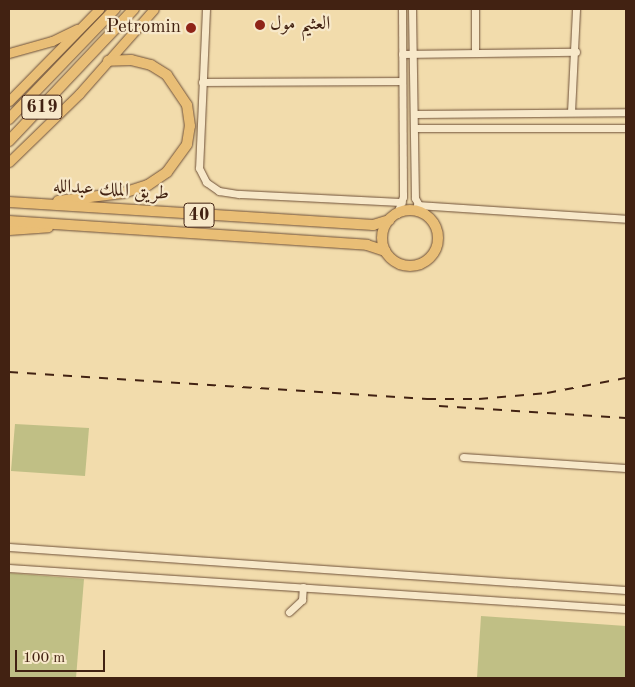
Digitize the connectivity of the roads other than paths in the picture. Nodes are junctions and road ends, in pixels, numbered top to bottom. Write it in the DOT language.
graph roads {
  1 [pos="99,9"];
  2 [pos="114,9"];
  3 [pos="134,9"];
  4 [pos="154,9"];
  5 [pos="206,9"];
  6 [pos="402,9"];
  7 [pos="412,9"];
  8 [pos="475,9"];
  9 [pos="576,9"];
  10 [pos="82,27"];
  11 [pos="475,52"];
  12 [pos="576,52"];
  13 [pos="9,53"];
  14 [pos="402,54"];
  15 [pos="412,54"];
  16 [pos="108,61"];
  17 [pos="202,82"];
  18 [pos="402,82"];
  19 [pos="9,101"];
  20 [pos="571,112"];
  21 [pos="626,112"];
  22 [pos="414,114"];
  23 [pos="9,119"];
  24 [pos="414,128"];
  25 [pos="626,128"];
  26 [pos="9,142"];
  27 [pos="9,162"];
  28 [pos="9,202"];
  29 [pos="402,202"];
  30 [pos="45,204"];
  31 [pos="417,204"];
  32 [pos="424,214"];
  33 [pos="393,217"];
  34 [pos="626,219"];
  35 [pos="9,221"];
  36 [pos="61,224"];
  37 [pos="9,230"];
  38 [pos="385,251"];
  39 [pos="463,457"];
  40 [pos="626,468"];
  41 [pos="9,547"];
  42 [pos="9,568"];
  43 [pos="303,587"];
  44 [pos="626,590"];
  45 [pos="626,609"];
  46 [pos="289,612"];
  1 -- 10 [label="main road"];
  2 -- 23 [label="highway, 619"];
  3 -- 26 [label="highway, 619"];
  4 -- 16 [label="main road"];
  5 -- 17 [label="street"];
  6 -- 14 [label="street"];
  7 -- 15 [label="street"];
  8 -- 11 [label="street"];
  9 -- 12 [label="street"];
  10 -- 13 [label="main road"];
  10 -- 19 [label="main road"];
  11 -- 12 [label="street"];
  11 -- 15 [label="street"];
  12 -- 20 [label="street"];
  14 -- 15 [label="street"];
  14 -- 18 [label="street"];
  15 -- 22 [label="street"];
  16 -- 27 [label="main road"];
  16 -- 30 [label="highway"];
  17 -- 18 [label="street"];
  17 -- 29 [label="street"];
  18 -- 29 [label="street"];
  20 -- 21 [label="street"];
  20 -- 22 [label="street"];
  22 -- 24 [label="street"];
  24 -- 25 [label="street"];
  24 -- 31 [label="street"];
  28 -- 30 [label="highway, طريق الملك عبدالله / 40"];
  29 -- 33 [label="street"];
  30 -- 33 [label="highway, طريق الملك عبدالله / 40"];
  31 -- 32 [label="street"];
  31 -- 34 [label="street"];
  32 -- 33 [label="highway"];
  32 -- 38 [label="highway"];
  33 -- 38 [label="highway"];
  35 -- 36 [label="highway, طريق الملك عبدالله / 40"];
  36 -- 37 [label="main road"];
  36 -- 38 [label="highway, طريق الملك عبدالله / 40"];
  39 -- 40 [label="street"];
  41 -- 44 [label="street"];
  42 -- 43 [label="street"];
  43 -- 45 [label="street"];
  43 -- 46 [label="street"];
}
